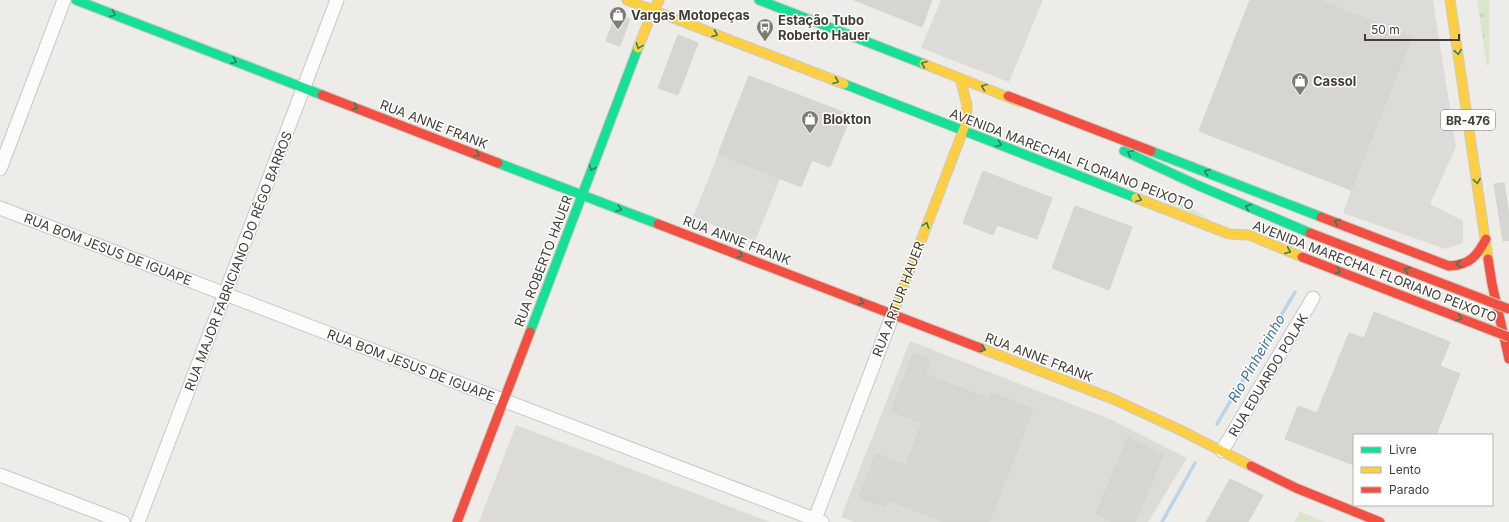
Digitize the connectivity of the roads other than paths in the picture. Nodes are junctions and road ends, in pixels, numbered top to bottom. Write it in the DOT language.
graph roads {
  1 [pos="64,0"];
  2 [pos="76,0"];
  3 [pos="337,0"];
  4 [pos="627,0"];
  5 [pos="659,0"];
  6 [pos="759,0"];
  7 [pos="1450,0"];
  8 [pos="653,10"];
  9 [pos="960,78"];
  10 [pos="304,88"];
  11 [pos="1008,96"];
  12 [pos="962,130"];
  13 [pos="0,169"];
  14 [pos="1244,186"];
  15 [pos="582,195"];
  16 [pos="0,208"];
  17 [pos="1272,217"];
  18 [pos="1486,239"];
  19 [pos="225,294"];
  20 [pos="1313,298"];
  21 [pos="1509,309"];
  22 [pos="893,314"];
  23 [pos="1509,337"];
  24 [pos="1509,359"];
  25 [pos="504,400"];
  26 [pos="1222,451"];
  27 [pos="0,474"];
  28 [pos="818,521"];
  29 [pos="123,522"];
  30 [pos="138,522"];
  31 [pos="458,522"];
  32 [pos="1380,522"];
  1 -- 13 [label="street"];
  2 -- 10 [label="main road, RUA ANNE FRANK, one-way"];
  3 -- 10 [label="street, RUA MAJOR FABRICIANO DO RÊGO BARROS"];
  4 -- 8 [label="main road, AVENIDA MARECHAL FLORIANO PEIXOTO"];
  5 -- 8 [label="main road, RUA ROBERTO HAUER"];
  9 -- 6 [label="main road, AVENIDA MARECHAL FLORIANO PEIXOTO, one-way"];
  7 -- 18 [label="main road, BR-476, one-way"];
  8 -- 12 [label="main road, AVENIDA MARECHAL FLORIANO PEIXOTO, one-way"];
  8 -- 15 [label="main road, RUA ROBERTO HAUER, one-way"];
  11 -- 9 [label="main road, AVENIDA MARECHAL FLORIANO PEIXOTO, one-way"];
  9 -- 12 [label="main road, RUA ARTUR HAUER"];
  10 -- 15 [label="main road, RUA ANNE FRANK, one-way"];
  10 -- 19 [label="street, RUA MAJOR FABRICIANO DO RÊGO BARROS"];
  14 -- 11 [label="main road, one-way"];
  17 -- 11 [label="main road, AVENIDA MARECHAL FLORIANO PEIXOTO, one-way"];
  22 -- 12 [label="main road, RUA ARTUR HAUER, one-way"];
  12 -- 23 [label="main road, AVENIDA MARECHAL FLORIANO PEIXOTO, one-way, bridge"];
  14 -- 17 [label="main road"];
  18 -- 14 [label="main road, one-way"];
  15 -- 22 [label="main road, RUA ANNE FRANK, one-way"];
  15 -- 25 [label="main road, RUA ROBERTO HAUER"];
  16 -- 19 [label="street, RUA BOM JESUS DE IGUAPE"];
  21 -- 17 [label="main road, AVENIDA MARECHAL FLORIANO PEIXOTO, one-way, bridge"];
  18 -- 24 [label="main road, BR-476"];
  19 -- 25 [label="street, RUA BOM JESUS DE IGUAPE"];
  19 -- 30 [label="street, RUA MAJOR FABRICIANO DO RÊGO BARROS"];
  20 -- 26 [label="street, RUA EDUARDO POLAK"];
  22 -- 26 [label="main road, RUA ANNE FRANK, one-way"];
  22 -- 28 [label="street, RUA ARTUR HAUER"];
  25 -- 28 [label="street, RUA BOM JESUS DE IGUAPE"];
  25 -- 31 [label="main road, RUA ROBERTO HAUER"];
  26 -- 32 [label="main road, RUA ANNE FRANK"];
  27 -- 29 [label="street"];
}
